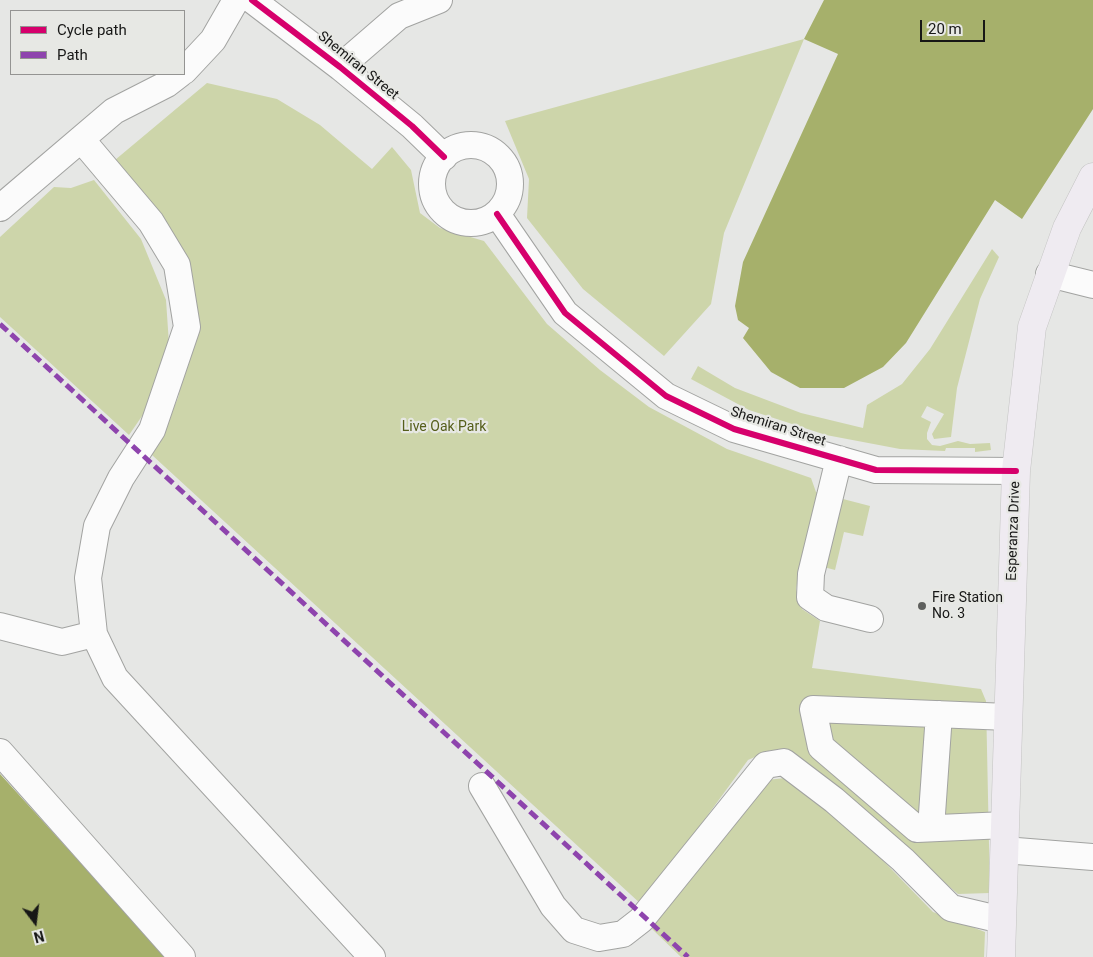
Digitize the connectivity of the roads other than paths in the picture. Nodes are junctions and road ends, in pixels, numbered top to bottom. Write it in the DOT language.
graph roads {
  1 [pos="236,0"];
  2 [pos="252,0"];
  3 [pos="439,0"];
  4 [pos="340,67"];
  5 [pos="185,70"];
  6 [pos="179,75"];
  7 [pos="80,139"];
  8 [pos="444,156"];
  9 [pos="1093,178"];
  10 [pos="0,208"];
  11 [pos="496,214"];
  12 [pos="1049,274"];
  13 [pos="1093,286"];
  14 [pos="839,459"];
  15 [pos="1016,471"];
  16 [pos="870,619"];
  17 [pos="0,626"];
  18 [pos="94,634"];
  19 [pos="938,714"];
  20 [pos="1008,717"];
  21 [pos="0,752"];
  22 [pos="482,786"];
  23 [pos="931,828"];
  24 [pos="1005,837"];
  25 [pos="1093,857"];
  26 [pos="1002,920"];
  27 [pos="182,957"];
  28 [pos="372,957"];
  29 [pos="1001,957"];
  1 -- 5 [label="street"];
  2 -- 4 [label="street, Shemiran Street"];
  3 -- 4 [label="street"];
  4 -- 8 [label="street, Shemiran Street"];
  6 -- 7 [label="street"];
  7 -- 10 [label="street"];
  7 -- 18 [label="street"];
  8 -- 11 [label="street"];
  8 -- 11 [label="street"];
  9 -- 12 [label="main road, Esperanza Drive"];
  11 -- 14 [label="street, Shemiran Street"];
  12 -- 13 [label="street"];
  12 -- 15 [label="main road, Esperanza Drive"];
  14 -- 15 [label="street, Shemiran Street"];
  14 -- 16 [label="street"];
  15 -- 20 [label="main road, Esperanza Drive"];
  17 -- 18 [label="street"];
  18 -- 28 [label="street"];
  19 -- 20 [label="street"];
  19 -- 23 [label="street"];
  19 -- 23 [label="street"];
  20 -- 24 [label="main road, Esperanza Drive"];
  21 -- 27 [label="street"];
  22 -- 26 [label="street"];
  23 -- 24 [label="street"];
  24 -- 25 [label="street"];
  24 -- 26 [label="main road, Esperanza Drive"];
  26 -- 29 [label="main road, Esperanza Drive"];
}
